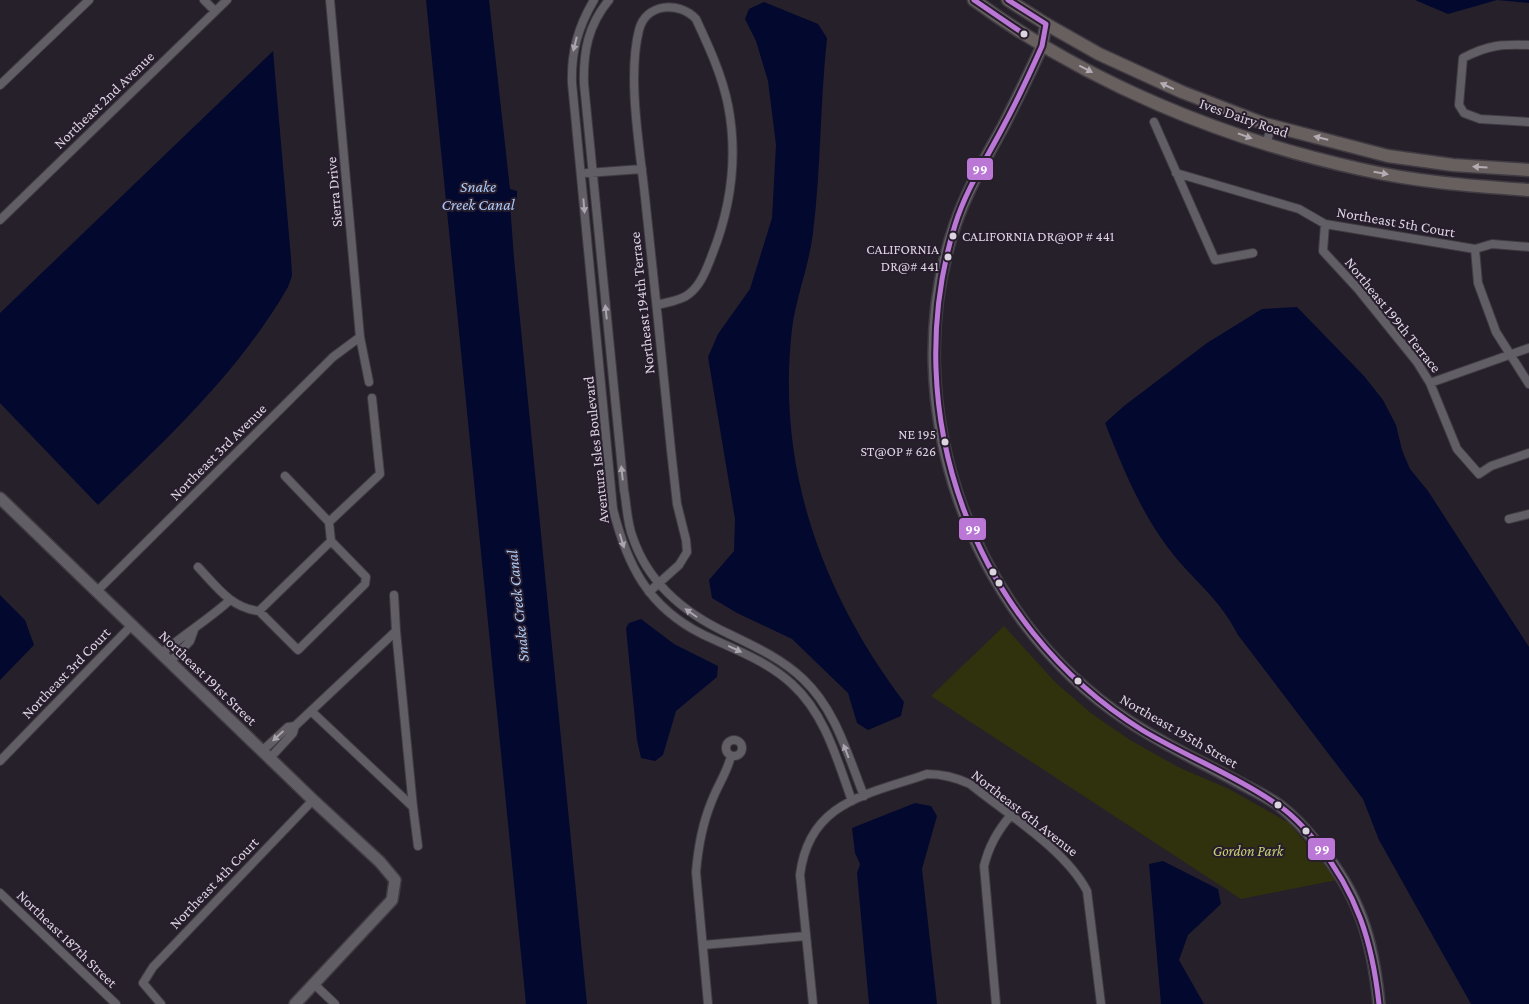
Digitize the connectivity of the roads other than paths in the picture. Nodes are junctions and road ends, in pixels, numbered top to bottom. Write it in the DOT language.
graph roads {
  1 [pos="89,0"];
  2 [pos="204,0"];
  3 [pos="227,0"];
  4 [pos="330,0"];
  5 [pos="594,0"];
  6 [pos="609,0"];
  7 [pos="974,0"];
  8 [pos="1008,0"];
  9 [pos="215,11"];
  10 [pos="1046,24"];
  11 [pos="1529,45"];
  12 [pos="1042,46"];
  13 [pos="0,85"];
  14 [pos="1154,122"];
  15 [pos="1529,122"];
  16 [pos="1272,126"];
  17 [pos="1266,144"];
  18 [pos="642,169"];
  19 [pos="1529,170"];
  20 [pos="592,172"];
  21 [pos="581,173"];
  22 [pos="1176,173"];
  23 [pos="1529,190"];
  24 [pos="0,220"];
  25 [pos="1325,224"];
  26 [pos="1529,247"];
  27 [pos="1475,249"];
  28 [pos="1253,253"];
  29 [pos="657,305"];
  30 [pos="360,337"];
  31 [pos="1529,348"];
  32 [pos="1511,354"];
  33 [pos="369,382"];
  34 [pos="1430,383"];
  35 [pos="1529,384"];
  36 [pos="372,398"];
  37 [pos="1529,453"];
  38 [pos="285,476"];
  39 [pos="0,498"];
  40 [pos="1529,514"];
  41 [pos="1509,519"];
  42 [pos="329,522"];
  43 [pos="331,541"];
  44 [pos="198,567"];
  45 [pos="659,583"];
  46 [pos="97,591"];
  47 [pos="650,592"];
  48 [pos="394,595"];
  49 [pos="230,600"];
  50 [pos="259,611"];
  51 [pos="132,625"];
  52 [pos="194,630"];
  53 [pos="396,632"];
  54 [pos="166,658"];
  55 [pos="311,711"];
  56 [pos="266,755"];
  57 [pos="731,756"];
  58 [pos="0,761"];
  59 [pos="864,796"];
  60 [pos="313,800"];
  61 [pos="852,801"];
  62 [pos="413,807"];
  63 [pos="1010,816"];
  64 [pos="418,846"];
  65 [pos="0,893"];
  66 [pos="806,936"];
  67 [pos="702,945"];
  68 [pos="314,984"];
  69 [pos="116,1004"];
  70 [pos="161,1004"];
  71 [pos="295,1004"];
  72 [pos="335,1004"];
  73 [pos="708,1004"];
  74 [pos="813,1004"];
  75 [pos="996,1004"];
  76 [pos="1101,1004"];
  77 [pos="1379,1004"];
  1 -- 13 [label="street"];
  2 -- 9 [label="street"];
  3 -- 9 [label="street, Northeast 2nd Avenue"];
  4 -- 30 [label="street, Sierra Drive"];
  5 -- 21 [label="street, Aventura Isles Boulevard, one-way"];
  6 -- 20 [label="street, Aventura Isles Boulevard"];
  7 -- 12 [label="main road, Ives Dairy Road"];
  8 -- 10 [label="main road, Ives Dairy Road"];
  9 -- 24 [label="street, Northeast 2nd Avenue"];
  10 -- 12 [label="street, Northeast 195th Street"];
  16 -- 10 [label="main road, Ives Dairy Road, one-way"];
  11 -- 15 [label="street"];
  12 -- 17 [label="main road, Ives Dairy Road, one-way"];
  12 -- 77 [label="street, Northeast 195th Street"];
  14 -- 22 [label="street"];
  16 -- 17 [label="street"];
  19 -- 16 [label="main road, Ives Dairy Road, one-way"];
  17 -- 23 [label="main road, Ives Dairy Road, one-way"];
  18 -- 20 [label="street"];
  18 -- 29 [label="street, Northeast 194th Terrace"];
  18 -- 29 [label="street, Northeast 194th Terrace"];
  20 -- 21 [label="street"];
  45 -- 20 [label="street, Aventura Isles Boulevard, one-way"];
  21 -- 47 [label="street, Aventura Isles Boulevard, one-way"];
  22 -- 25 [label="street, Northeast 5th Court"];
  22 -- 28 [label="street"];
  25 -- 27 [label="street, Northeast 5th Court"];
  25 -- 34 [label="street, Northeast 199th Terrace"];
  26 -- 27 [label="street, Northeast 5th Court"];
  27 -- 32 [label="street"];
  29 -- 45 [label="street, Northeast 194th Terrace"];
  30 -- 33 [label="street, Sierra Drive"];
  30 -- 46 [label="street, Northeast 3rd Avenue"];
  31 -- 32 [label="street"];
  32 -- 34 [label="street"];
  32 -- 35 [label="street"];
  34 -- 37 [label="street, Northeast 199th Terrace"];
  36 -- 42 [label="street"];
  38 -- 42 [label="street"];
  39 -- 46 [label="street, Northeast 191st Street"];
  40 -- 41 [label="street"];
  42 -- 43 [label="street"];
  43 -- 50 [label="street"];
  43 -- 50 [label="street"];
  44 -- 49 [label="street"];
  45 -- 47 [label="street, Northeast 194th Terrace"];
  59 -- 45 [label="street, Aventura Isles Boulevard, one-way"];
  46 -- 51 [label="street, Northeast 191st Street"];
  47 -- 61 [label="street, Aventura Isles Boulevard, one-way"];
  48 -- 53 [label="street"];
  49 -- 50 [label="street"];
  49 -- 52 [label="street"];
  51 -- 54 [label="street, Northeast 191st Street"];
  51 -- 58 [label="street, Northeast 3rd Court"];
  52 -- 54 [label="street"];
  52 -- 54 [label="street"];
  53 -- 55 [label="street"];
  53 -- 62 [label="street"];
  54 -- 56 [label="street, Northeast 191st Street"];
  55 -- 56 [label="street"];
  55 -- 62 [label="street"];
  56 -- 60 [label="street, Northeast 191st Street"];
  57 -- 67 [label="street"];
  59 -- 61 [label="street, Northeast 6th Avenue"];
  59 -- 63 [label="street, Northeast 6th Avenue"];
  60 -- 68 [label="street, Northeast 191st Street"];
  60 -- 70 [label="street, Northeast 4th Court"];
  61 -- 66 [label="street, Northeast 6th Avenue"];
  62 -- 64 [label="street"];
  63 -- 75 [label="street"];
  63 -- 76 [label="street, Northeast 6th Avenue"];
  65 -- 69 [label="street, Northeast 187th Street"];
  66 -- 67 [label="street"];
  66 -- 74 [label="street, Northeast 6th Avenue"];
  67 -- 73 [label="street"];
  68 -- 71 [label="street"];
  68 -- 72 [label="street"];
}
